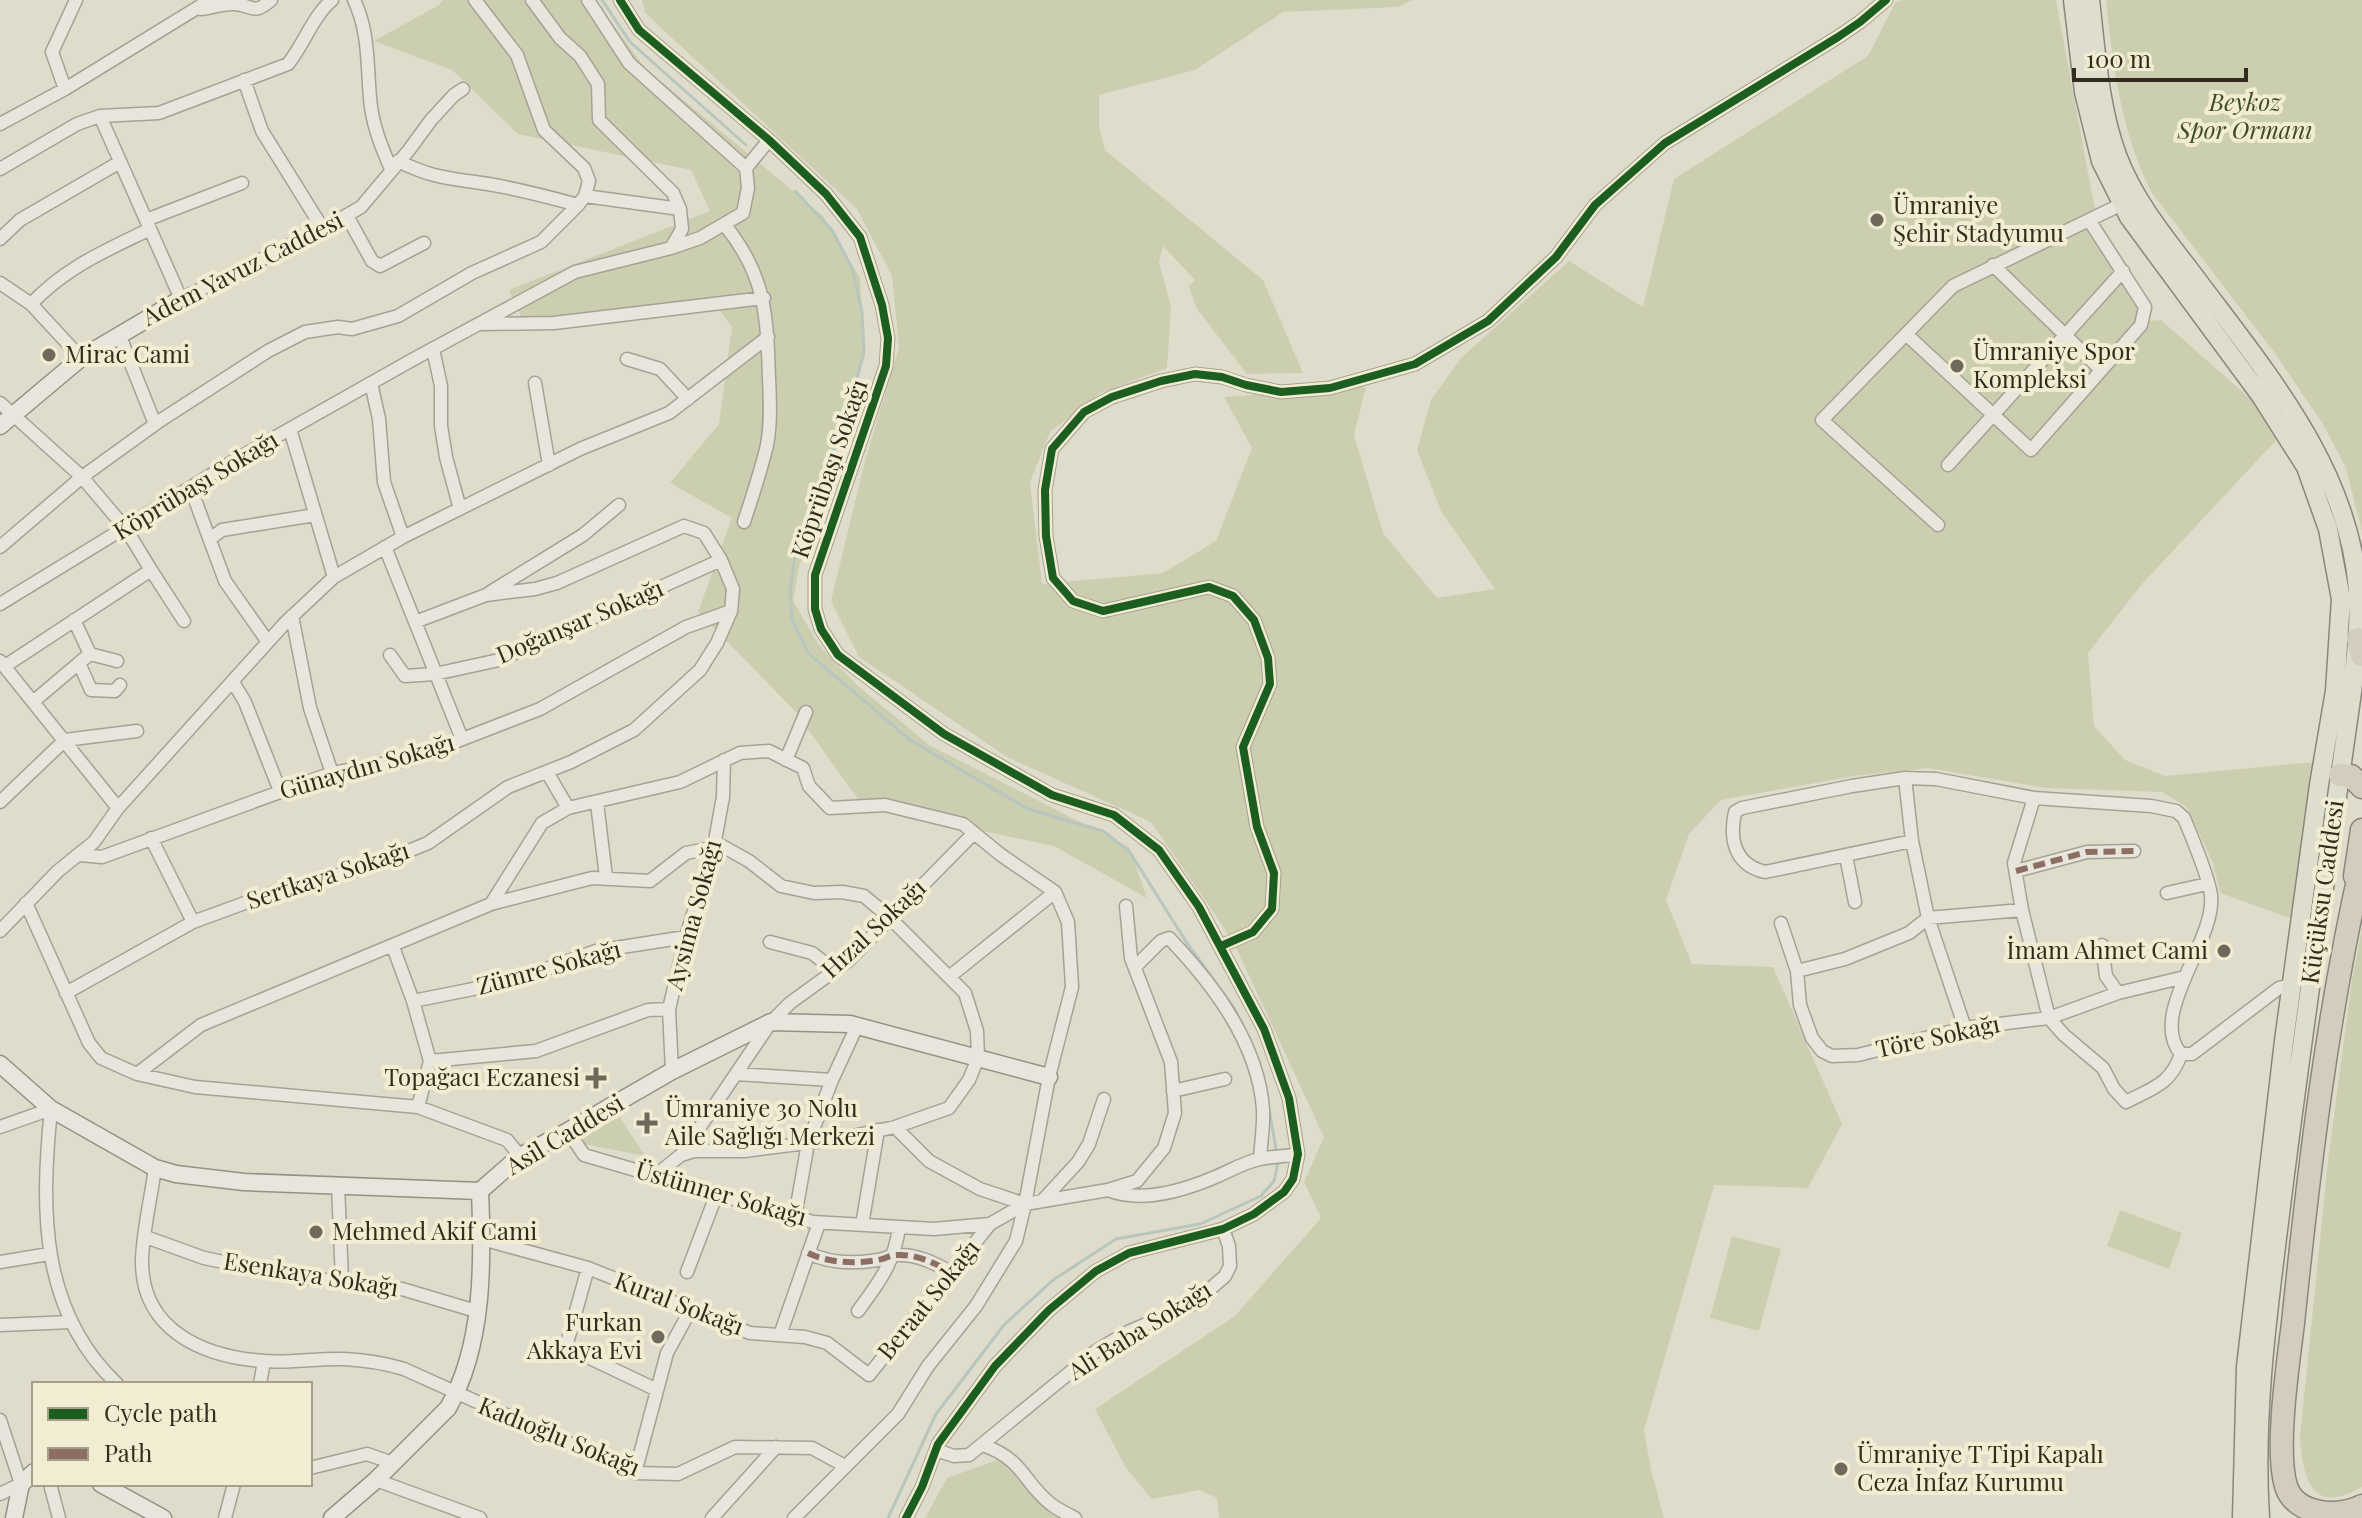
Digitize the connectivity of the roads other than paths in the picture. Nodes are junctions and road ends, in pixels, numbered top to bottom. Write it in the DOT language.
graph roads {
  1 [pos="76,0"];
  2 [pos="210,0"];
  3 [pos="271,0"];
  4 [pos="332,0"];
  5 [pos="354,0"];
  6 [pos="475,0"];
  7 [pos="532,0"];
  8 [pos="588,0"];
  9 [pos="620,0"];
  10 [pos="1886,0"];
  11 [pos="2073,0"];
  12 [pos="2090,0"];
  13 [pos="194,10"];
  14 [pos="244,80"];
  15 [pos="65,89"];
  16 [pos="463,89"];
  17 [pos="100,116"];
  18 [pos="1,122"];
  19 [pos="769,140"];
  20 [pos="120,162"];
  21 [pos="395,165"];
  22 [pos="746,168"];
  23 [pos="0,169"];
  24 [pos="242,183"];
  25 [pos="2129,200"];
  26 [pos="581,201"];
  27 [pos="680,209"];
  28 [pos="347,216"];
  29 [pos="2089,220"];
  30 [pos="148,224"];
  31 [pos="724,224"];
  32 [pos="323,229"];
  33 [pos="0,239"];
  34 [pos="424,243"];
  35 [pos="671,248"];
  36 [pos="1993,265"];
  37 [pos="2123,271"];
  38 [pos="0,283"];
  39 [pos="764,298"];
  40 [pos="181,299"];
  41 [pos="31,304"];
  42 [pos="479,324"];
  43 [pos="119,334"];
  44 [pos="1906,334"];
  45 [pos="2065,334"];
  46 [pos="768,337"];
  47 [pos="433,349"];
  48 [pos="81,358"];
  49 [pos="627,359"];
  50 [pos="2101,370"];
  51 [pos="371,383"];
  52 [pos="535,383"];
  53 [pos="688,399"];
  54 [pos="0,403"];
  55 [pos="13,415"];
  56 [pos="1994,415"];
  57 [pos="155,424"];
  58 [pos="0,426"];
  59 [pos="290,429"];
  60 [pos="549,465"];
  61 [pos="1948,465"];
  62 [pos="82,477"];
  63 [pos="2320,480"];
  64 [pos="191,489"];
  65 [pos="619,505"];
  66 [pos="460,509"];
  67 [pos="315,515"];
  68 [pos="744,522"];
  69 [pos="1938,525"];
  70 [pos="126,529"];
  71 [pos="403,537"];
  72 [pos="210,539"];
  73 [pos="0,547"];
  74 [pos="385,547"];
  75 [pos="721,560"];
  76 [pos="151,570"];
  77 [pos="334,577"];
  78 [pos="486,595"];
  79 [pos="0,604"];
  80 [pos="731,611"];
  81 [pos="292,616"];
  82 [pos="74,620"];
  83 [pos="184,621"];
  84 [pos="415,622"];
  85 [pos="268,642"];
  86 [pos="2360,647"];
  87 [pos="90,654"];
  88 [pos="390,655"];
  89 [pos="117,661"];
  90 [pos="2,663"];
  91 [pos="79,663"];
  92 [pos="435,674"];
  93 [pos="233,682"];
  94 [pos="120,685"];
  95 [pos="34,701"];
  96 [pos="806,712"];
  97 [pos="137,731"];
  98 [pos="462,739"];
  99 [pos="65,740"];
  100 [pos="724,760"];
  101 [pos="786,760"];
  102 [pos="547,772"];
  103 [pos="332,773"];
  104 [pos="2340,775"];
  105 [pos="1905,778"];
  106 [pos="2319,785"];
  107 [pos="2362,787"];
  108 [pos="280,791"];
  109 [pos="2034,798"];
  110 [pos="0,802"];
  111 [pos="597,803"];
  112 [pos="118,808"];
  113 [pos="568,808"];
  114 [pos="2362,830"];
  115 [pos="974,833"];
  116 [pos="151,838"];
  117 [pos="1912,841"];
  118 [pos="714,846"];
  119 [pos="2134,851"];
  120 [pos="80,855"];
  121 [pos="1846,856"];
  122 [pos="2362,862"];
  123 [pos="2016,871"];
  124 [pos="606,877"];
  125 [pos="2207,884"];
  126 [pos="1055,892"];
  127 [pos="2167,893"];
  128 [pos="1855,902"];
  129 [pos="26,903"];
  130 [pos="491,904"];
  131 [pos="1126,906"];
  132 [pos="2022,910"];
  133 [pos="890,918"];
  134 [pos="1928,918"];
  135 [pos="2349,921"];
  136 [pos="193,922"];
  137 [pos="1781,923"];
  138 [pos="0,931"];
  139 [pos="686,937"];
  140 [pos="770,942"];
  141 [pos="2102,945"];
  142 [pos="1221,946"];
  143 [pos="393,947"];
  144 [pos="1135,967"];
  145 [pos="834,970"];
  146 [pos="1797,971"];
  147 [pos="949,977"];
  148 [pos="2185,977"];
  149 [pos="2300,986"];
  150 [pos="66,993"];
  151 [pos="2118,993"];
  152 [pos="413,1001"];
  153 [pos="669,1009"];
  154 [pos="2049,1018"];
  155 [pos="771,1022"];
  156 [pos="857,1026"];
  157 [pos="1965,1028"];
  158 [pos="2181,1054"];
  159 [pos="978,1058"];
  160 [pos="430,1061"];
  161 [pos="0,1064"];
  162 [pos="672,1071"];
  163 [pos="137,1074"];
  164 [pos="736,1074"];
  165 [pos="1049,1077"];
  166 [pos="1225,1079"];
  167 [pos="832,1080"];
  168 [pos="1173,1091"];
  169 [pos="1104,1099"];
  170 [pos="418,1107"];
  171 [pos="51,1109"];
  172 [pos="0,1127"];
  173 [pos="895,1127"];
  174 [pos="878,1130"];
  175 [pos="568,1131"];
  176 [pos="808,1143"];
  177 [pos="1298,1154"];
  178 [pos="681,1155"];
  179 [pos="520,1156"];
  180 [pos="1265,1158"];
  181 [pos="155,1168"];
  182 [pos="656,1175"];
  183 [pos="338,1185"];
  184 [pos="1108,1190"];
  185 [pos="480,1191"];
  186 [pos="717,1193"];
  187 [pos="1043,1200"];
  188 [pos="1025,1204"];
  189 [pos="795,1217"];
  190 [pos="819,1223"];
  191 [pos="990,1224"];
  192 [pos="862,1225"];
  193 [pos="899,1227"];
  194 [pos="1223,1229"];
  195 [pos="146,1237"];
  196 [pos="482,1239"];
  197 [pos="808,1253"];
  198 [pos="49,1254"];
  199 [pos="894,1254"];
  200 [pos="0,1262"];
  201 [pos="588,1268"];
  202 [pos="687,1272"];
  203 [pos="951,1272"];
  204 [pos="342,1281"];
  205 [pos="691,1309"];
  206 [pos="476,1311"];
  207 [pos="858,1311"];
  208 [pos="72,1322"];
  209 [pos="0,1325"];
  210 [pos="780,1335"];
  211 [pos="264,1361"];
  212 [pos="869,1375"];
  213 [pos="115,1382"];
  214 [pos="260,1382"];
  215 [pos="657,1390"];
  216 [pos="456,1394"];
  217 [pos="0,1420"];
  218 [pos="983,1445"];
  219 [pos="776,1447"];
  220 [pos="936,1450"];
  221 [pos="393,1463"];
  222 [pos="845,1466"];
  223 [pos="312,1468"];
  224 [pos="635,1473"];
  225 [pos="32,1474"];
  226 [pos="376,1480"];
  227 [pos="21,1484"];
  228 [pos="51,1486"];
  229 [pos="105,1486"];
  230 [pos="233,1486"];
  231 [pos="0,1494"];
  232 [pos="2362,1506"];
  233 [pos="2243,1517"];
  234 [pos="14,1518"];
  235 [pos="59,1518"];
  236 [pos="163,1518"];
  237 [pos="225,1518"];
  238 [pos="332,1518"];
  239 [pos="480,1518"];
  240 [pos="712,1518"];
  241 [pos="794,1518"];
  242 [pos="906,1518"];
  243 [pos="1075,1518"];
  1 -- 15 [label="street"];
  2 -- 13 [label="street"];
  3 -- 13 [label="street"];
  4 -- 14 [label="street"];
  5 -- 21 [label="street"];
  6 -- 26 [label="street"];
  7 -- 27 [label="street"];
  8 -- 22 [label="street"];
  9 -- 19 [label="street, Köprübaşı Sokağı"];
  10 -- 142 [label="street"];
  11 -- 25 [label="main road, Küçüksu Caddesi"];
  12 -- 25 [label="main road, Küçüksu Caddesi"];
  13 -- 15 [label="street"];
  14 -- 17 [label="street"];
  14 -- 32 [label="street"];
  15 -- 18 [label="street"];
  16 -- 21 [label="street, Adem Yavuz Caddesi"];
  17 -- 20 [label="street"];
  17 -- 23 [label="street"];
  19 -- 22 [label="street"];
  19 -- 142 [label="street, Köprübaşı Sokağı"];
  20 -- 30 [label="street"];
  20 -- 33 [label="street"];
  21 -- 26 [label="street"];
  21 -- 28 [label="street, Adem Yavuz Caddesi"];
  22 -- 31 [label="street, Köprübaşı Sokağı"];
  24 -- 30 [label="street"];
  25 -- 29 [label="street"];
  25 -- 63 [label="main road, Küçüksu Caddesi"];
  26 -- 27 [label="street"];
  26 -- 57 [label="street"];
  27 -- 35 [label="street"];
  28 -- 32 [label="street, Adem Yavuz Caddesi"];
  28 -- 34 [label="street"];
  29 -- 36 [label="street"];
  29 -- 37 [label="street"];
  30 -- 40 [label="street"];
  30 -- 41 [label="street"];
  31 -- 35 [label="street, Köprübaşı Sokağı"];
  31 -- 39 [label="street"];
  32 -- 40 [label="street, Adem Yavuz Caddesi"];
  35 -- 42 [label="street, Köprübaşı Sokağı"];
  36 -- 44 [label="street"];
  36 -- 45 [label="street"];
  37 -- 45 [label="street"];
  37 -- 50 [label="street"];
  38 -- 41 [label="street"];
  39 -- 42 [label="street"];
  39 -- 46 [label="street"];
  40 -- 43 [label="street, Adem Yavuz Caddesi"];
  41 -- 48 [label="street"];
  42 -- 47 [label="street, Köprübaşı Sokağı"];
  43 -- 48 [label="street, Adem Yavuz Caddesi"];
  43 -- 57 [label="street"];
  44 -- 56 [label="street"];
  44 -- 69 [label="street"];
  45 -- 50 [label="street"];
  45 -- 56 [label="street"];
  46 -- 53 [label="street"];
  46 -- 68 [label="street"];
  47 -- 51 [label="street, Köprübaşı Sokağı"];
  47 -- 66 [label="street"];
  48 -- 55 [label="street, Adem Yavuz Caddesi"];
  49 -- 53 [label="street"];
  50 -- 56 [label="street"];
  51 -- 59 [label="street, Köprübaşı Sokağı"];
  51 -- 71 [label="street"];
  52 -- 60 [label="street"];
  53 -- 60 [label="street"];
  54 -- 55 [label="street"];
  55 -- 58 [label="street, Adem Yavuz Caddesi"];
  55 -- 62 [label="street"];
  56 -- 61 [label="street"];
  57 -- 62 [label="street"];
  59 -- 64 [label="street, Köprübaşı Sokağı"];
  59 -- 67 [label="street"];
  60 -- 66 [label="street"];
  62 -- 70 [label="street"];
  62 -- 73 [label="street"];
  63 -- 86 [label="main road, Küçüksu Caddesi"];
  63 -- 106 [label="main road, Küçüksu Caddesi"];
  64 -- 70 [label="street, Köprübaşı Sokağı"];
  64 -- 72 [label="street"];
  65 -- 78 [label="street"];
  66 -- 71 [label="street"];
  67 -- 72 [label="street"];
  67 -- 77 [label="street"];
  70 -- 76 [label="street"];
  70 -- 79 [label="street, Köprübaşı Sokağı"];
  71 -- 74 [label="street"];
  72 -- 85 [label="street"];
  74 -- 77 [label="street"];
  74 -- 84 [label="street"];
  75 -- 78 [label="street"];
  75 -- 80 [label="street"];
  75 -- 92 [label="street, Doğanşar Sokağı"];
  76 -- 82 [label="street"];
  76 -- 83 [label="street"];
  77 -- 81 [label="street"];
  78 -- 84 [label="street"];
  80 -- 98 [label="street, Günaydın Sokağı"];
  80 -- 102 [label="street, Sertkaya Sokağı"];
  81 -- 85 [label="street"];
  81 -- 103 [label="street"];
  82 -- 87 [label="street"];
  82 -- 90 [label="street"];
  84 -- 92 [label="street"];
  85 -- 93 [label="street"];
  86 -- 104 [label="main road, Küçüksu Caddesi"];
  87 -- 89 [label="street"];
  87 -- 91 [label="street"];
  88 -- 92 [label="street, Doğanşar Sokağı"];
  90 -- 95 [label="street"];
  91 -- 94 [label="street"];
  91 -- 95 [label="street"];
  92 -- 98 [label="street"];
  93 -- 108 [label="street"];
  93 -- 112 [label="street"];
  95 -- 99 [label="street"];
  96 -- 101 [label="street"];
  97 -- 99 [label="street"];
  98 -- 103 [label="street, Günaydın Sokağı"];
  99 -- 110 [label="street"];
  99 -- 112 [label="street"];
  100 -- 101 [label="street"];
  100 -- 111 [label="street"];
  100 -- 118 [label="street, Aysima Sokağı"];
  101 -- 115 [label="street"];
  102 -- 113 [label="street"];
  102 -- 136 [label="street, Sertkaya Sokağı"];
  103 -- 108 [label="street, Günaydın Sokağı"];
  104 -- 106 [label="main road"];
  104 -- 107 [label="highway"];
  104 -- 149 [label="main road, Küçüksu Caddesi"];
  105 -- 109 [label="street"];
  105 -- 117 [label="street"];
  105 -- 121 [label="street"];
  106 -- 149 [label="main road, Küçüksu Caddesi"];
  108 -- 116 [label="street, Günaydın Sokağı"];
  109 -- 123 [label="street"];
  109 -- 125 [label="street"];
  111 -- 113 [label="street"];
  111 -- 124 [label="street"];
  112 -- 120 [label="street"];
  113 -- 130 [label="street"];
  114 -- 135 [label="highway"];
  115 -- 126 [label="street"];
  115 -- 133 [label="street, Hızal Sokağı"];
  116 -- 120 [label="street, Günaydın Sokağı"];
  116 -- 136 [label="street"];
  117 -- 121 [label="street"];
  117 -- 134 [label="street"];
  118 -- 124 [label="street"];
  118 -- 133 [label="street"];
  118 -- 139 [label="street, Aysima Sokağı"];
  119 -- 123 [label="street"];
  120 -- 129 [label="street"];
  121 -- 128 [label="street"];
  122 -- 135 [label="highway"];
  123 -- 132 [label="street"];
  124 -- 130 [label="street"];
  125 -- 127 [label="street"];
  125 -- 148 [label="street"];
  126 -- 147 [label="street"];
  126 -- 165 [label="street"];
  129 -- 138 [label="street"];
  129 -- 150 [label="street"];
  130 -- 143 [label="street"];
  131 -- 144 [label="street"];
  132 -- 134 [label="street"];
  132 -- 154 [label="street"];
  133 -- 145 [label="street, Hızal Sokağı"];
  133 -- 147 [label="street"];
  134 -- 146 [label="street"];
  134 -- 157 [label="street"];
  135 -- 232 [label="highway"];
  136 -- 150 [label="street, Sertkaya Sokağı"];
  137 -- 146 [label="street, Töre Sokağı"];
  139 -- 152 [label="street, Zümre Sokağı"];
  139 -- 153 [label="street, Aysima Sokağı"];
  140 -- 145 [label="street"];
  141 -- 151 [label="street"];
  142 -- 177 [label="street, Köprübaşı Sokağı"];
  143 -- 152 [label="street"];
  143 -- 163 [label="street"];
  144 -- 168 [label="street"];
  144 -- 180 [label="street"];
  145 -- 155 [label="street, Hızal Sokağı"];
  146 -- 157 [label="street, Töre Sokağı"];
  147 -- 159 [label="street"];
  148 -- 151 [label="street, Töre Sokağı"];
  148 -- 158 [label="street"];
  149 -- 158 [label="street"];
  149 -- 233 [label="main road, Küçüksu Caddesi"];
  149 -- 233 [label="main road, Küçüksu Caddesi"];
  150 -- 163 [label="street"];
  151 -- 154 [label="street, Töre Sokağı"];
  152 -- 160 [label="street"];
  153 -- 160 [label="street"];
  153 -- 162 [label="street, Aysima Sokağı"];
  154 -- 157 [label="street, Töre Sokağı"];
  154 -- 158 [label="street"];
  155 -- 156 [label="street, Asil Caddesi"];
  155 -- 162 [label="street, Asil Caddesi"];
  155 -- 164 [label="street, Hızal Sokağı"];
  156 -- 159 [label="street, Asil Caddesi"];
  156 -- 167 [label="street"];
  159 -- 165 [label="street, Asil Caddesi"];
  159 -- 173 [label="street"];
  160 -- 170 [label="street"];
  161 -- 171 [label="street, Asil Caddesi"];
  162 -- 175 [label="street, Asil Caddesi"];
  163 -- 170 [label="street"];
  164 -- 167 [label="street"];
  164 -- 178 [label="street, Hızal Sokağı"];
  165 -- 188 [label="street"];
  166 -- 168 [label="street"];
  167 -- 176 [label="street"];
  168 -- 184 [label="street"];
  169 -- 187 [label="street"];
  170 -- 179 [label="street"];
  171 -- 172 [label="street"];
  171 -- 181 [label="street, Asil Caddesi"];
  171 -- 198 [label="street"];
  173 -- 174 [label="street"];
  173 -- 188 [label="street"];
  174 -- 176 [label="street"];
  174 -- 192 [label="street"];
  175 -- 179 [label="street, Asil Caddesi"];
  175 -- 182 [label="street, Üstünner Sokağı"];
  176 -- 178 [label="street"];
  176 -- 189 [label="street"];
  177 -- 180 [label="street"];
  177 -- 194 [label="street, Köprübaşı Sokağı"];
  178 -- 182 [label="street, Hızal Sokağı"];
  179 -- 185 [label="street, Asil Caddesi"];
  180 -- 184 [label="street"];
  181 -- 183 [label="street, Asil Caddesi"];
  181 -- 195 [label="street, Kadıoğlu Sokağı"];
  182 -- 186 [label="street, Üstünner Sokağı"];
  183 -- 185 [label="street, Asil Caddesi"];
  183 -- 204 [label="street"];
  184 -- 187 [label="street"];
  185 -- 196 [label="street"];
  186 -- 189 [label="street, Üstünner Sokağı"];
  186 -- 202 [label="street"];
  187 -- 188 [label="street"];
  188 -- 191 [label="street, Üstünner Sokağı"];
  188 -- 222 [label="street"];
  189 -- 190 [label="street, Üstünner Sokağı"];
  190 -- 192 [label="street, Üstünner Sokağı"];
  190 -- 197 [label="street"];
  191 -- 193 [label="street, Üstünner Sokağı"];
  191 -- 203 [label="street, Beraat Sokağı"];
  192 -- 193 [label="street, Üstünner Sokağı"];
  193 -- 199 [label="street"];
  194 -- 218 [label="street, Ali Baba Sokağı"];
  194 -- 220 [label="street, Köprübaşı Sokağı"];
  195 -- 204 [label="street, Esenkaya Sokağı"];
  195 -- 211 [label="street, Kadıoğlu Sokağı"];
  196 -- 201 [label="street, Kural Sokağı"];
  196 -- 206 [label="street"];
  197 -- 199 [label="street"];
  197 -- 210 [label="street"];
  198 -- 200 [label="street"];
  198 -- 208 [label="street"];
  199 -- 203 [label="street"];
  199 -- 207 [label="street"];
  201 -- 205 [label="street, Kural Sokağı"];
  201 -- 215 [label="street"];
  203 -- 212 [label="street, Beraat Sokağı"];
  204 -- 206 [label="street, Esenkaya Sokağı"];
  205 -- 210 [label="street, Kural Sokağı"];
  205 -- 215 [label="street"];
  206 -- 216 [label="street"];
  208 -- 209 [label="street"];
  208 -- 213 [label="street"];
  210 -- 212 [label="street, Kural Sokağı"];
  211 -- 214 [label="street"];
  211 -- 216 [label="street, Kadıoğlu Sokağı"];
  215 -- 224 [label="street"];
  216 -- 221 [label="street"];
  216 -- 224 [label="street, Kadıoğlu Sokağı"];
  217 -- 227 [label="street"];
  218 -- 220 [label="street, Ali Baba Sokağı"];
  218 -- 243 [label="street"];
  219 -- 222 [label="street, Kadıoğlu Sokağı"];
  219 -- 224 [label="street, Kadıoğlu Sokağı"];
  219 -- 240 [label="street"];
  220 -- 242 [label="street, Köprübaşı Sokağı"];
  221 -- 223 [label="street"];
  221 -- 226 [label="street"];
  222 -- 241 [label="street"];
  225 -- 227 [label="street"];
  226 -- 238 [label="street"];
  226 -- 239 [label="street"];
  227 -- 231 [label="street"];
  227 -- 234 [label="street"];
  228 -- 235 [label="street"];
  229 -- 236 [label="street"];
  230 -- 237 [label="street"];
}
